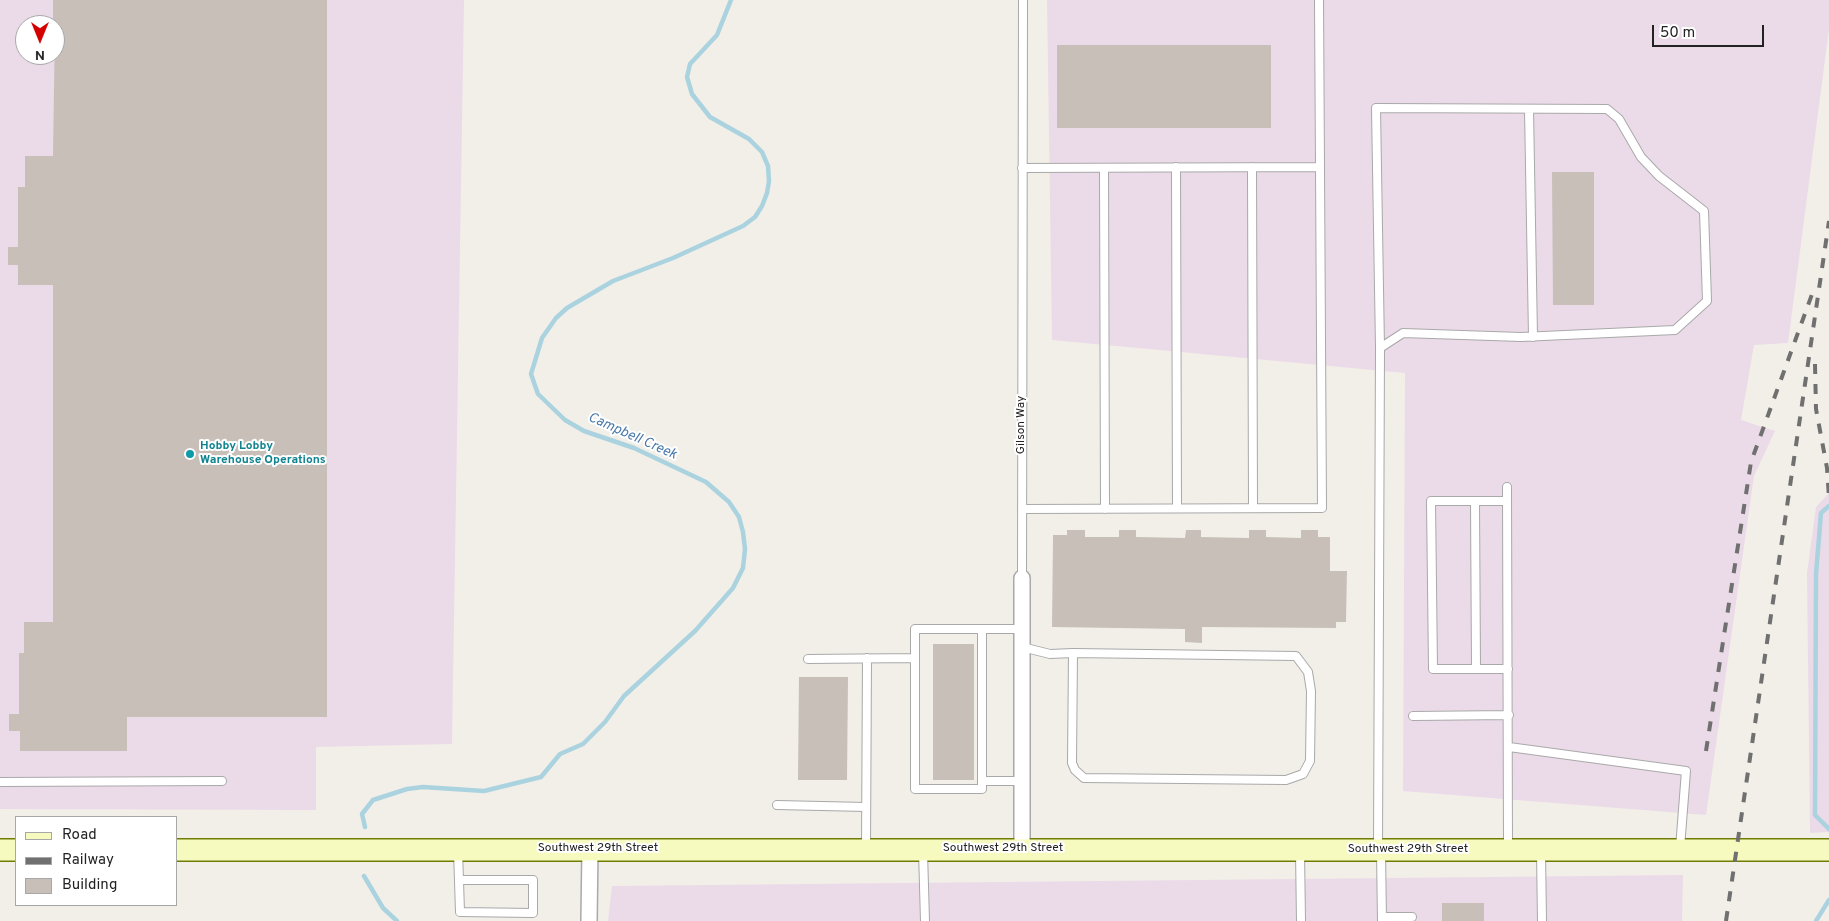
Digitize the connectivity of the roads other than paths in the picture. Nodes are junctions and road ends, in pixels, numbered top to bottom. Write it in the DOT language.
graph roads {
  1 [pos="1023,0"];
  2 [pos="1319,0"];
  3 [pos="1528,109"];
  4 [pos="1176,167"];
  5 [pos="1252,167"];
  6 [pos="1320,167"];
  7 [pos="1022,168"];
  8 [pos="1104,168"];
  9 [pos="1533,337"];
  10 [pos="1380,348"];
  11 [pos="1506,487"];
  12 [pos="1475,500"];
  13 [pos="1507,500"];
  14 [pos="1178,508"];
  15 [pos="1253,508"];
  16 [pos="1022,509"];
  17 [pos="1105,509"];
  18 [pos="1022,578"];
  19 [pos="982,629"];
  20 [pos="1022,629"];
  21 [pos="1022,648"];
  22 [pos="1073,653"];
  23 [pos="867,658"];
  24 [pos="915,658"];
  25 [pos="808,659"];
  26 [pos="1476,669"];
  27 [pos="1508,669"];
  28 [pos="1509,715"];
  29 [pos="1413,716"];
  30 [pos="1509,747"];
  31 [pos="222,781"];
  32 [pos="982,781"];
  33 [pos="1022,781"];
  34 [pos="0,782"];
  35 [pos="777,805"];
  36 [pos="866,807"];
  37 [pos="458,849"];
  38 [pos="590,849"];
  39 [pos="866,849"];
  40 [pos="923,849"];
  41 [pos="1022,849"];
  42 [pos="0,850"];
  43 [pos="15,850"];
  44 [pos="178,850"];
  45 [pos="1300,850"];
  46 [pos="1380,850"];
  47 [pos="1508,850"];
  48 [pos="1541,850"];
  49 [pos="1680,850"];
  50 [pos="1829,850"];
  51 [pos="459,880"];
  52 [pos="1412,917"];
  53 [pos="1382,919"];
  54 [pos="589,921"];
  55 [pos="925,921"];
  56 [pos="1301,921"];
  57 [pos="1542,921"];
  1 -- 7 [label="lane, Gilson Way"];
  2 -- 6 [label="lane"];
  3 -- 9 [label="lane"];
  3 -- 9 [label="lane"];
  3 -- 10 [label="lane"];
  4 -- 5 [label="lane"];
  4 -- 8 [label="lane"];
  4 -- 14 [label="lane"];
  5 -- 6 [label="lane"];
  5 -- 15 [label="lane"];
  6 -- 15 [label="lane"];
  7 -- 8 [label="lane"];
  7 -- 16 [label="lane, Gilson Way"];
  8 -- 17 [label="lane"];
  9 -- 10 [label="lane"];
  10 -- 46 [label="lane"];
  11 -- 13 [label="lane"];
  12 -- 13 [label="lane"];
  12 -- 26 [label="lane"];
  12 -- 26 [label="lane"];
  13 -- 27 [label="lane"];
  14 -- 15 [label="lane"];
  14 -- 17 [label="lane"];
  16 -- 17 [label="lane"];
  16 -- 18 [label="lane, Gilson Way"];
  18 -- 20 [label="street, Gilson Way"];
  19 -- 20 [label="lane"];
  19 -- 24 [label="lane"];
  19 -- 32 [label="lane"];
  20 -- 21 [label="street, Gilson Way"];
  21 -- 22 [label="lane"];
  21 -- 33 [label="street, Gilson Way"];
  22 -- 22 [label="lane"];
  23 -- 24 [label="lane"];
  23 -- 25 [label="lane"];
  23 -- 36 [label="lane"];
  24 -- 32 [label="lane"];
  26 -- 27 [label="lane"];
  27 -- 28 [label="lane"];
  28 -- 29 [label="lane"];
  28 -- 30 [label="lane"];
  30 -- 47 [label="lane"];
  30 -- 49 [label="lane"];
  31 -- 34 [label="lane"];
  32 -- 33 [label="lane"];
  33 -- 41 [label="street, Gilson Way"];
  35 -- 36 [label="lane"];
  36 -- 39 [label="lane"];
  37 -- 38 [label="street, Southwest 29th Street"];
  37 -- 44 [label="street, Southwest 29th Street"];
  37 -- 51 [label="lane"];
  38 -- 39 [label="street, Southwest 29th Street"];
  38 -- 54 [label="street"];
  39 -- 40 [label="street, Southwest 29th Street"];
  40 -- 41 [label="street, Southwest 29th Street"];
  40 -- 55 [label="lane"];
  41 -- 45 [label="street, Southwest 29th Street"];
  42 -- 43 [label="street"];
  45 -- 46 [label="street, Southwest 29th Street"];
  45 -- 56 [label="lane"];
  46 -- 47 [label="street, Southwest 29th Street"];
  46 -- 53 [label="lane"];
  47 -- 48 [label="street, Southwest 29th Street"];
  48 -- 49 [label="street, Southwest 29th Street"];
  48 -- 57 [label="lane"];
  49 -- 50 [label="street, Southwest 29th Street"];
  51 -- 51 [label="lane"];
  52 -- 53 [label="lane"];
}
